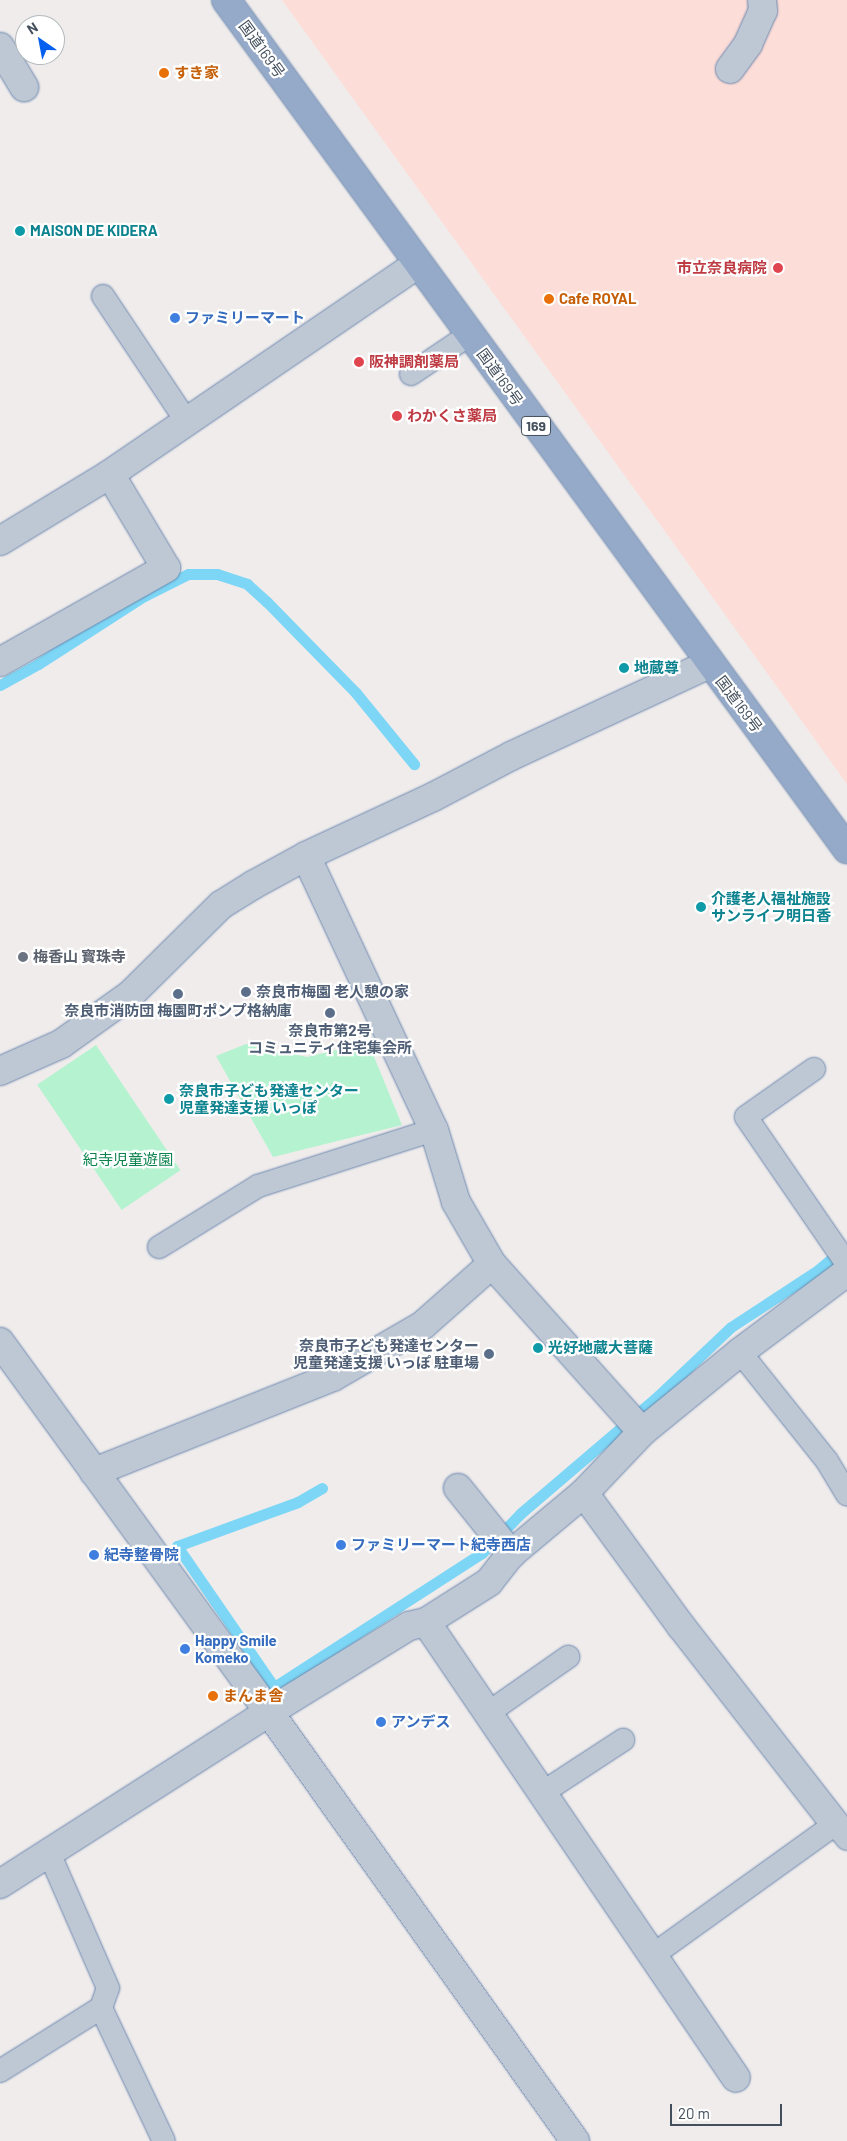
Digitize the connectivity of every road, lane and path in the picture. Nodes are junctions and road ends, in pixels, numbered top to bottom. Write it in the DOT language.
graph roads {
  1 [pos="226,0"];
  2 [pos="762,0"];
  3 [pos="0,47"];
  4 [pos="730,68"];
  5 [pos="24,88"];
  6 [pos="418,264"];
  7 [pos="103,296"];
  8 [pos="469,335"];
  9 [pos="412,374"];
  10 [pos="187,422"];
  11 [pos="110,474"];
  12 [pos="0,541"];
  13 [pos="0,662"];
  14 [pos="709,664"];
  15 [pos="847,849"];
  16 [pos="306,856"];
  17 [pos="814,1069"];
  18 [pos="0,1071"];
  19 [pos="434,1130"];
  20 [pos="158,1247"];
  21 [pos="492,1264"];
  22 [pos="847,1264"];
  23 [pos="847,1272"];
  24 [pos="0,1342"];
  25 [pos="740,1352"];
  26 [pos="642,1432"];
  27 [pos="94,1472"];
  28 [pos="458,1488"];
  29 [pos="584,1493"];
  30 [pos="847,1494"];
  31 [pos="511,1554"];
  32 [pos="426,1622"];
  33 [pos="568,1656"];
  34 [pos="269,1712"];
  35 [pos="488,1713"];
  36 [pos="623,1740"];
  37 [pos="542,1793"];
  38 [pos="841,1831"];
  39 [pos="49,1853"];
  40 [pos="0,1884"];
  41 [pos="653,1955"];
  42 [pos="101,2008"];
  43 [pos="0,2071"];
  44 [pos="736,2078"];
  45 [pos="164,2141"];
  46 [pos="575,2141"];
  1 -- 6 [label="highway, 国道169号 / 169"];
  2 -- 4 [label="street"];
  3 -- 5 [label="street"];
  6 -- 8 [label="highway, 国道169号 / 169"];
  6 -- 10 [label="street"];
  7 -- 10 [label="lane"];
  8 -- 9 [label="lane"];
  8 -- 14 [label="highway, 国道169号 / 169"];
  10 -- 11 [label="street"];
  11 -- 12 [label="street"];
  11 -- 13 [label="street"];
  14 -- 15 [label="highway, 国道169号 / 169"];
  14 -- 16 [label="street"];
  16 -- 18 [label="street"];
  16 -- 19 [label="street"];
  17 -- 22 [label="lane"];
  19 -- 20 [label="lane"];
  19 -- 21 [label="street"];
  21 -- 26 [label="street"];
  21 -- 27 [label="street"];
  23 -- 25 [label="street"];
  24 -- 27 [label="street"];
  25 -- 26 [label="street"];
  25 -- 30 [label="lane"];
  26 -- 29 [label="street"];
  27 -- 34 [label="street"];
  28 -- 31 [label="street"];
  29 -- 31 [label="street"];
  29 -- 38 [label="street"];
  31 -- 32 [label="street"];
  32 -- 34 [label="street"];
  32 -- 35 [label="street"];
  33 -- 35 [label="lane"];
  34 -- 39 [label="street"];
  34 -- 46 [label="street"];
  35 -- 37 [label="street"];
  36 -- 37 [label="lane"];
  37 -- 41 [label="street"];
  38 -- 41 [label="lane"];
  39 -- 40 [label="street"];
  39 -- 42 [label="lane"];
  41 -- 44 [label="street"];
  42 -- 43 [label="lane"];
  42 -- 45 [label="lane"];
}
